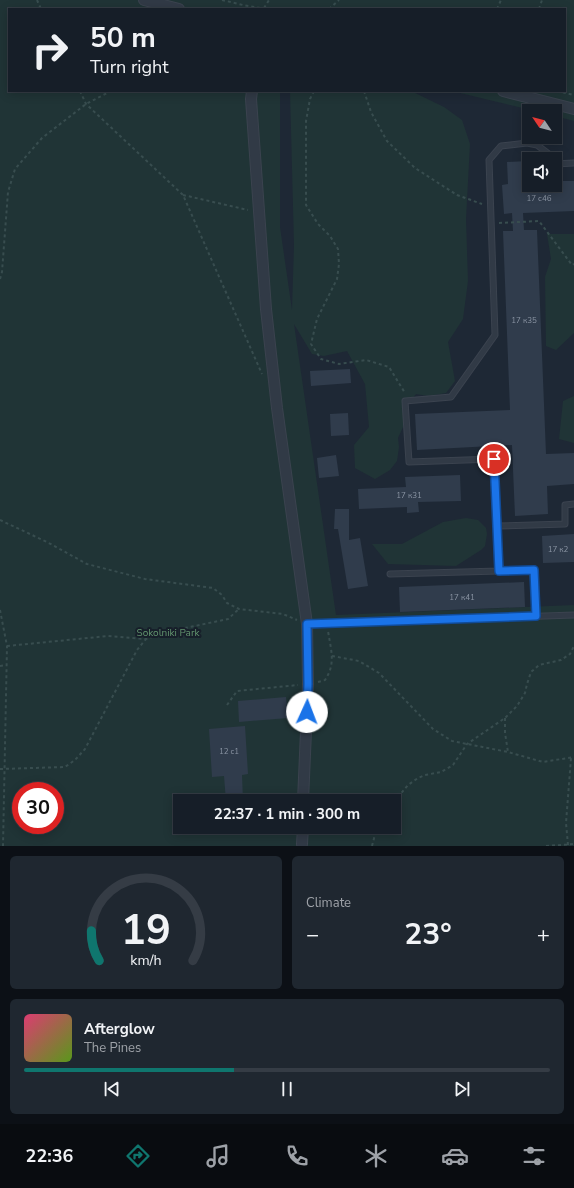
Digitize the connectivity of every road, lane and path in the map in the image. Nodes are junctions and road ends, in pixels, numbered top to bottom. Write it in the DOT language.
graph roads {
  1 [pos="144,0"];
  2 [pos="222,0"];
  3 [pos="339,0"];
  4 [pos="175,8"];
  5 [pos="260,8"];
  6 [pos="330,8"];
  7 [pos="80,92"];
  8 [pos="109,92"];
  9 [pos="252,92"];
  10 [pos="314,92"];
  11 [pos="364,92"];
  12 [pos="506,92"];
  13 [pos="561,92"];
  14 [pos="574,95"];
  15 [pos="531,98"];
  16 [pos="86,104"];
  17 [pos="531,104"];
  18 [pos="574,109"];
  19 [pos="522,144"];
  20 [pos="532,144"];
  21 [pos="546,152"];
  22 [pos="574,163"];
  23 [pos="562,164"];
  24 [pos="183,195"];
  25 [pos="491,207"];
  26 [pos="259,212"];
  27 [pos="492,223"];
  28 [pos="574,264"];
  29 [pos="0,279"];
  30 [pos="264,380"];
  31 [pos="405,401"];
  32 [pos="574,504"];
  33 [pos="0,520"];
  34 [pos="498,526"];
  35 [pos="499,571"];
  36 [pos="390,574"];
  37 [pos="239,609"];
  38 [pos="0,610"];
  39 [pos="574,615"];
  40 [pos="536,616"];
  41 [pos="307,624"];
  42 [pos="327,624"];
  43 [pos="146,639"];
  44 [pos="7,646"];
  45 [pos="574,646"];
  46 [pos="332,656"];
  47 [pos="7,665"];
  48 [pos="0,666"];
  49 [pos="308,684"];
  50 [pos="227,705"];
  51 [pos="505,718"];
  52 [pos="468,744"];
  53 [pos="508,752"];
  54 [pos="574,757"];
  55 [pos="571,758"];
  56 [pos="0,769"];
  57 [pos="5,769"];
  58 [pos="303,794"];
  59 [pos="401,794"];
  60 [pos="303,834"];
  61 [pos="375,834"];
  62 [pos="574,844"];
  63 [pos="302,845"];
  64 [pos="568,845"];
  65 [pos="3,846"];
  66 [pos="372,846"];
  67 [pos="546,846"];
  1 -- 4 [label="street"];
  2 -- 5 [label="path"];
  3 -- 6 [label="path"];
  7 -- 16 [label="path"];
  8 -- 16 [label="path"];
  9 -- 26 [label="street"];
  10 -- 31 [label="path"];
  11 -- 25 [label="path"];
  12 -- 15 [label="street"];
  13 -- 14 [label="path"];
  15 -- 17 [label="lane"];
  15 -- 18 [label="street"];
  16 -- 24 [label="path"];
  16 -- 29 [label="path"];
  19 -- 25 [label="lane"];
  20 -- 21 [label="lane"];
  22 -- 23 [label="lane"];
  24 -- 26 [label="path"];
  24 -- 30 [label="path"];
  25 -- 27 [label="lane"];
  26 -- 41 [label="street"];
  27 -- 28 [label="path"];
  27 -- 31 [label="lane"];
  31 -- 34 [label="lane"];
  32 -- 34 [label="lane"];
  33 -- 37 [label="path"];
  34 -- 35 [label="lane"];
  35 -- 36 [label="lane"];
  35 -- 40 [label="lane"];
  37 -- 41 [label="path"];
  37 -- 43 [label="path"];
  38 -- 44 [label="path"];
  39 -- 40 [label="lane"];
  40 -- 42 [label="lane"];
  41 -- 42 [label="lane"];
  41 -- 49 [label="street"];
  42 -- 46 [label="path"];
  43 -- 44 [label="path"];
  43 -- 57 [label="path"];
  44 -- 47 [label="path"];
  45 -- 51 [label="path"];
  46 -- 49 [label="path"];
  46 -- 52 [label="path"];
  47 -- 48 [label="path"];
  47 -- 57 [label="path"];
  49 -- 50 [label="path"];
  49 -- 58 [label="street"];
  51 -- 52 [label="path"];
  51 -- 53 [label="path"];
  52 -- 53 [label="path"];
  52 -- 59 [label="path"];
  53 -- 55 [label="path"];
  54 -- 55 [label="path"];
  55 -- 64 [label="path"];
  56 -- 57 [label="path"];
  57 -- 65 [label="path"];
  60 -- 63 [label="street"];
  61 -- 66 [label="path"];
  62 -- 64 [label="path"];
  64 -- 67 [label="path"];
}
